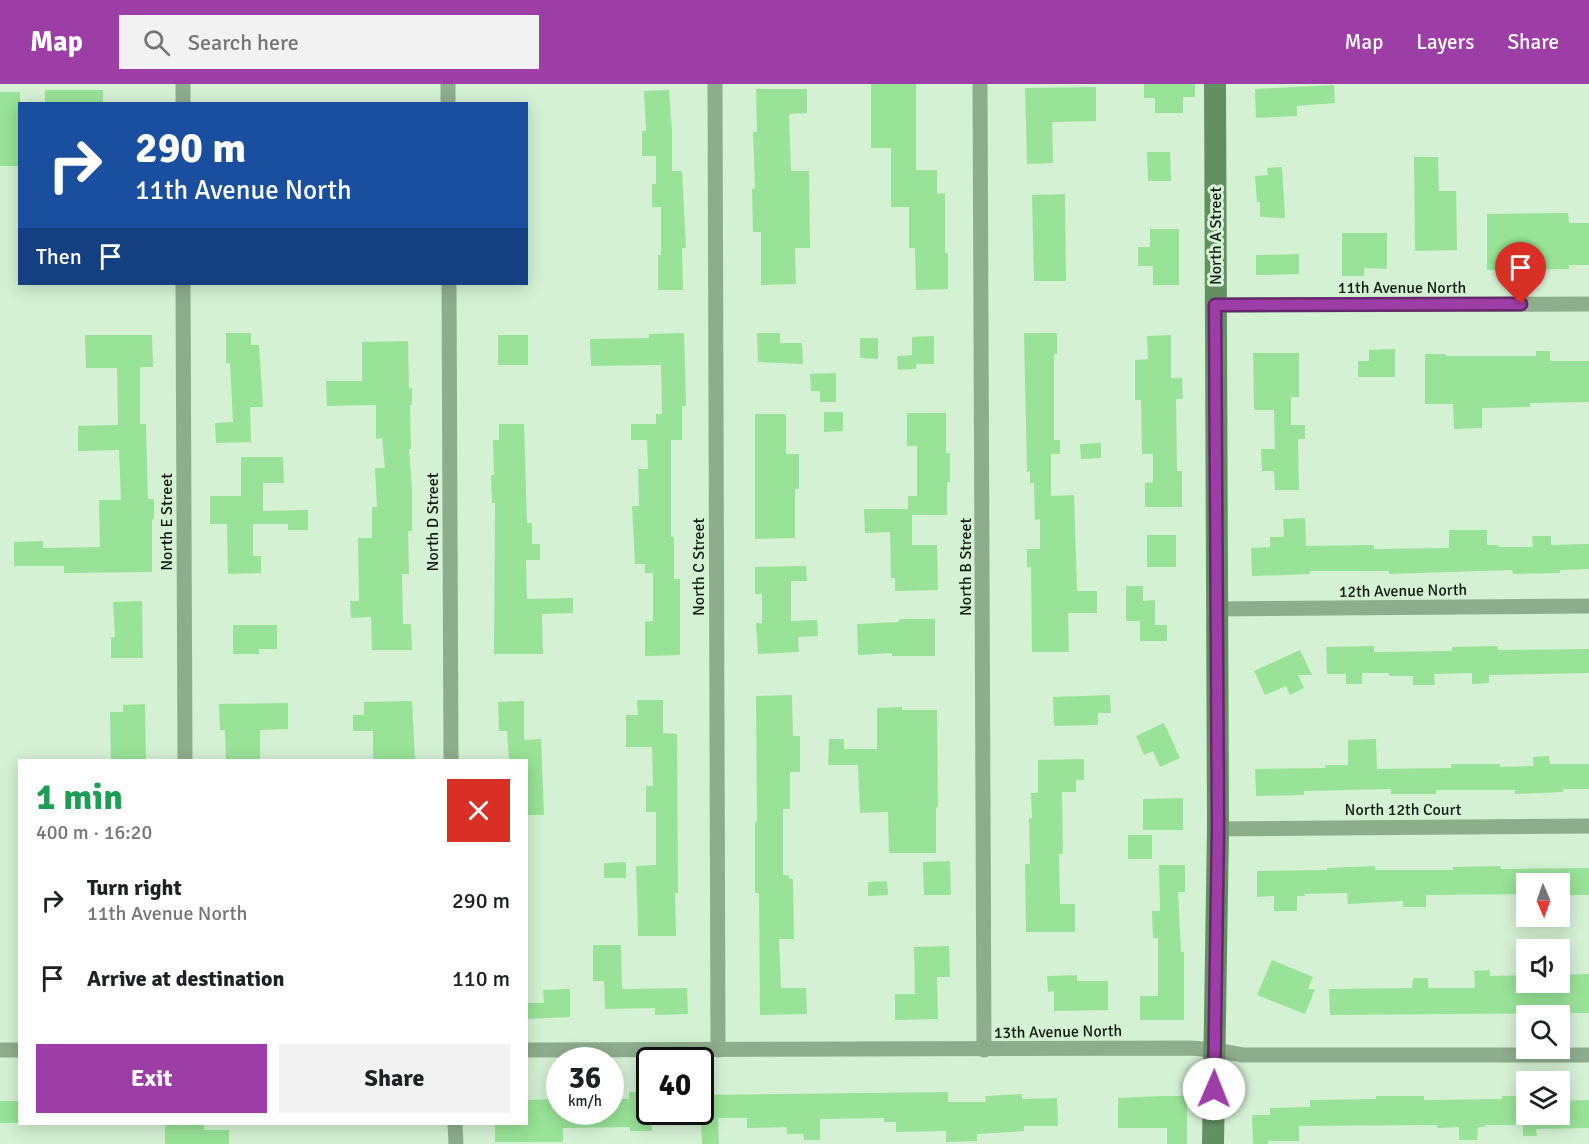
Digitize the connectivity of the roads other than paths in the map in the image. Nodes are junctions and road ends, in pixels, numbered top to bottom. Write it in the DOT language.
graph roads {
  1 [pos="183,84"];
  2 [pos="448,84"];
  3 [pos="715,84"];
  4 [pos="980,84"];
  5 [pos="1215,84"];
  6 [pos="183,102"];
  7 [pos="448,102"];
  8 [pos="183,285"];
  9 [pos="449,285"];
  10 [pos="1589,304"];
  11 [pos="1215,305"];
  12 [pos="1589,606"];
  13 [pos="1217,609"];
  14 [pos="185,759"];
  15 [pos="451,759"];
  16 [pos="1589,826"];
  17 [pos="1218,829"];
  18 [pos="0,1050"];
  19 [pos="18,1050"];
  20 [pos="528,1050"];
  21 [pos="718,1050"];
  22 [pos="984,1050"];
  23 [pos="1215,1050"];
  24 [pos="1589,1055"];
  25 [pos="455,1125"];
  26 [pos="456,1144"];
  27 [pos="1213,1144"];
  1 -- 6 [label="street"];
  2 -- 7 [label="street"];
  3 -- 21 [label="street, North C Street"];
  4 -- 22 [label="street, North B Street"];
  5 -- 11 [label="street, North A Street"];
  8 -- 14 [label="street, North E Street"];
  9 -- 15 [label="street, North D Street"];
  10 -- 11 [label="street, 11th Avenue North"];
  11 -- 13 [label="street, North A Street"];
  12 -- 13 [label="street, 12th Avenue North"];
  13 -- 17 [label="street, North A Street"];
  16 -- 17 [label="street, North 12th Court"];
  17 -- 23 [label="street, North A Street"];
  18 -- 19 [label="street"];
  20 -- 21 [label="street, 13th Avenue North"];
  21 -- 22 [label="street, 13th Avenue North"];
  22 -- 23 [label="street, 13th Avenue North"];
  23 -- 24 [label="street, 13th Avenue North"];
  23 -- 27 [label="street, North A Street"];
  25 -- 26 [label="street"];
}
